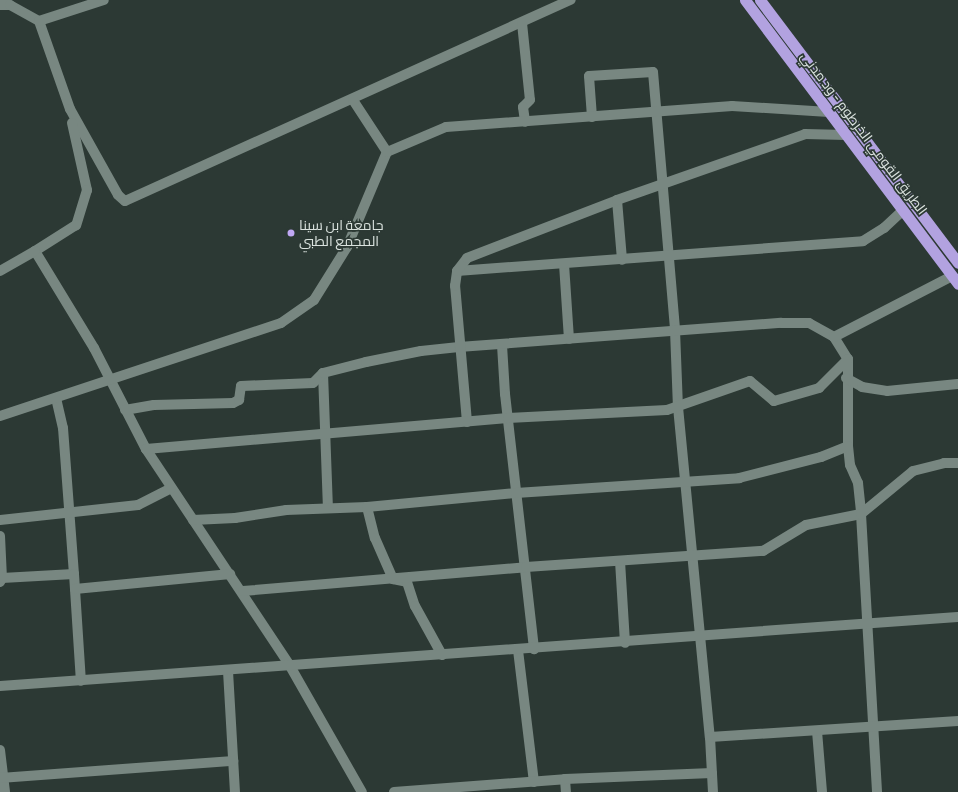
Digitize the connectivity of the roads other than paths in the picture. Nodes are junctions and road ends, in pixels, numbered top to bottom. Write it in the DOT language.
graph roads {
  1 [pos="104,0"];
  2 [pos="571,0"];
  3 [pos="745,0"];
  4 [pos="765,2"];
  5 [pos="0,5"];
  6 [pos="39,22"];
  7 [pos="522,23"];
  8 [pos="353,100"];
  9 [pos="70,109"];
  10 [pos="656,112"];
  11 [pos="829,112"];
  12 [pos="592,117"];
  13 [pos="525,122"];
  14 [pos="846,135"];
  15 [pos="387,152"];
  16 [pos="662,185"];
  17 [pos="617,200"];
  18 [pos="903,210"];
  19 [pos="35,251"];
  20 [pos="670,256"];
  21 [pos="622,260"];
  22 [pos="957,260"];
  23 [pos="564,264"];
  24 [pos="0,271"];
  25 [pos="457,272"];
  26 [pos="955,280"];
  27 [pos="675,330"];
  28 [pos="834,337"];
  29 [pos="568,339"];
  30 [pos="502,345"];
  31 [pos="459,347"];
  32 [pos="848,359"];
  33 [pos="323,373"];
  34 [pos="846,378"];
  35 [pos="110,381"];
  36 [pos="958,384"];
  37 [pos="56,398"];
  38 [pos="678,407"];
  39 [pos="125,410"];
  40 [pos="0,416"];
  41 [pos="508,418"];
  42 [pos="467,422"];
  43 [pos="324,433"];
  44 [pos="848,446"];
  45 [pos="146,449"];
  46 [pos="958,463"];
  47 [pos="685,484"];
  48 [pos="171,488"];
  49 [pos="516,493"];
  50 [pos="367,507"];
  51 [pos="328,508"];
  52 [pos="70,512"];
  53 [pos="862,514"];
  54 [pos="0,520"];
  55 [pos="193,520"];
  56 [pos="0,536"];
  57 [pos="692,557"];
  58 [pos="620,561"];
  59 [pos="526,567"];
  60 [pos="74,574"];
  61 [pos="230,574"];
  62 [pos="393,579"];
  63 [pos="1,580"];
  64 [pos="75,589"];
  65 [pos="242,591"];
  66 [pos="958,617"];
  67 [pos="867,624"];
  68 [pos="701,638"];
  69 [pos="625,643"];
  70 [pos="534,649"];
  71 [pos="518,650"];
  72 [pos="442,655"];
  73 [pos="290,666"];
  74 [pos="228,671"];
  75 [pos="81,681"];
  76 [pos="0,686"];
  77 [pos="958,721"];
  78 [pos="873,727"];
  79 [pos="817,730"];
  80 [pos="710,737"];
  81 [pos="0,750"];
  82 [pos="233,761"];
  83 [pos="712,773"];
  84 [pos="2,778"];
  85 [pos="565,779"];
  86 [pos="534,782"];
  87 [pos="5,792"];
  88 [pos="235,792"];
  89 [pos="362,792"];
  90 [pos="394,792"];
  91 [pos="566,792"];
  92 [pos="713,792"];
  93 [pos="822,792"];
  94 [pos="877,792"];
  1 -- 6 [label="street"];
  2 -- 7 [label="street"];
  3 -- 11 [label="highway, الطريق القومي الخرطوم - ود مدني"];
  4 -- 22 [label="highway, الطريق القومي الخرطوم - ود مدني"];
  5 -- 6 [label="street"];
  6 -- 9 [label="street"];
  7 -- 8 [label="street"];
  7 -- 13 [label="street"];
  8 -- 9 [label="street"];
  8 -- 15 [label="street"];
  9 -- 19 [label="street"];
  10 -- 11 [label="street"];
  10 -- 12 [label="street"];
  10 -- 12 [label="street"];
  10 -- 16 [label="street"];
  11 -- 14 [label="highway, الطريق القومي الخرطوم - ود مدني"];
  12 -- 13 [label="street"];
  13 -- 15 [label="street"];
  14 -- 16 [label="street"];
  14 -- 18 [label="highway, الطريق القومي الخرطوم - ود مدني"];
  15 -- 35 [label="street"];
  16 -- 17 [label="street"];
  16 -- 20 [label="street"];
  17 -- 21 [label="street"];
  17 -- 25 [label="street"];
  18 -- 20 [label="street"];
  18 -- 26 [label="highway, الطريق القومي الخرطوم - ود مدني"];
  19 -- 24 [label="street"];
  19 -- 35 [label="street"];
  20 -- 21 [label="street"];
  20 -- 27 [label="street"];
  21 -- 23 [label="street"];
  23 -- 25 [label="street"];
  23 -- 29 [label="street"];
  25 -- 31 [label="street"];
  26 -- 28 [label="street"];
  27 -- 28 [label="street"];
  27 -- 29 [label="street"];
  27 -- 38 [label="street"];
  28 -- 32 [label="street"];
  29 -- 30 [label="street"];
  30 -- 31 [label="street"];
  30 -- 41 [label="street"];
  31 -- 33 [label="street"];
  31 -- 42 [label="street"];
  32 -- 34 [label="street"];
  32 -- 38 [label="street"];
  33 -- 39 [label="street"];
  33 -- 43 [label="street"];
  34 -- 36 [label="street"];
  34 -- 44 [label="street"];
  35 -- 37 [label="street"];
  35 -- 39 [label="street"];
  37 -- 40 [label="street"];
  37 -- 52 [label="street"];
  38 -- 41 [label="street"];
  38 -- 47 [label="street"];
  39 -- 45 [label="street"];
  41 -- 42 [label="street"];
  41 -- 49 [label="street"];
  42 -- 43 [label="street"];
  43 -- 45 [label="street"];
  43 -- 51 [label="street"];
  44 -- 47 [label="street"];
  44 -- 53 [label="street"];
  45 -- 48 [label="street"];
  46 -- 53 [label="street"];
  47 -- 49 [label="street"];
  47 -- 57 [label="street"];
  48 -- 52 [label="street"];
  48 -- 55 [label="street"];
  49 -- 50 [label="street"];
  49 -- 59 [label="street"];
  50 -- 51 [label="street"];
  50 -- 62 [label="street"];
  51 -- 55 [label="street"];
  52 -- 54 [label="street"];
  52 -- 60 [label="street"];
  53 -- 57 [label="street"];
  53 -- 67 [label="street"];
  55 -- 61 [label="street"];
  56 -- 63 [label="street"];
  57 -- 58 [label="street"];
  57 -- 68 [label="street"];
  58 -- 59 [label="street"];
  58 -- 69 [label="street"];
  59 -- 62 [label="street"];
  59 -- 70 [label="street"];
  60 -- 63 [label="street"];
  60 -- 64 [label="street"];
  61 -- 64 [label="street"];
  61 -- 65 [label="street"];
  62 -- 65 [label="street"];
  62 -- 72 [label="street"];
  64 -- 75 [label="street"];
  65 -- 73 [label="street"];
  66 -- 67 [label="street"];
  67 -- 68 [label="street"];
  67 -- 78 [label="street"];
  68 -- 69 [label="street"];
  68 -- 80 [label="street"];
  69 -- 70 [label="street"];
  70 -- 71 [label="street"];
  71 -- 72 [label="street"];
  71 -- 86 [label="street"];
  72 -- 73 [label="street"];
  73 -- 74 [label="street"];
  73 -- 89 [label="street"];
  74 -- 75 [label="street"];
  74 -- 82 [label="street"];
  75 -- 76 [label="street"];
  77 -- 78 [label="street"];
  78 -- 79 [label="street"];
  78 -- 94 [label="street"];
  79 -- 80 [label="street"];
  79 -- 93 [label="street"];
  80 -- 83 [label="street"];
  81 -- 84 [label="street"];
  82 -- 84 [label="street"];
  82 -- 88 [label="street"];
  83 -- 85 [label="street"];
  83 -- 92 [label="street"];
  84 -- 87 [label="street"];
  85 -- 86 [label="street"];
  85 -- 91 [label="street"];
  86 -- 90 [label="street"];
}
